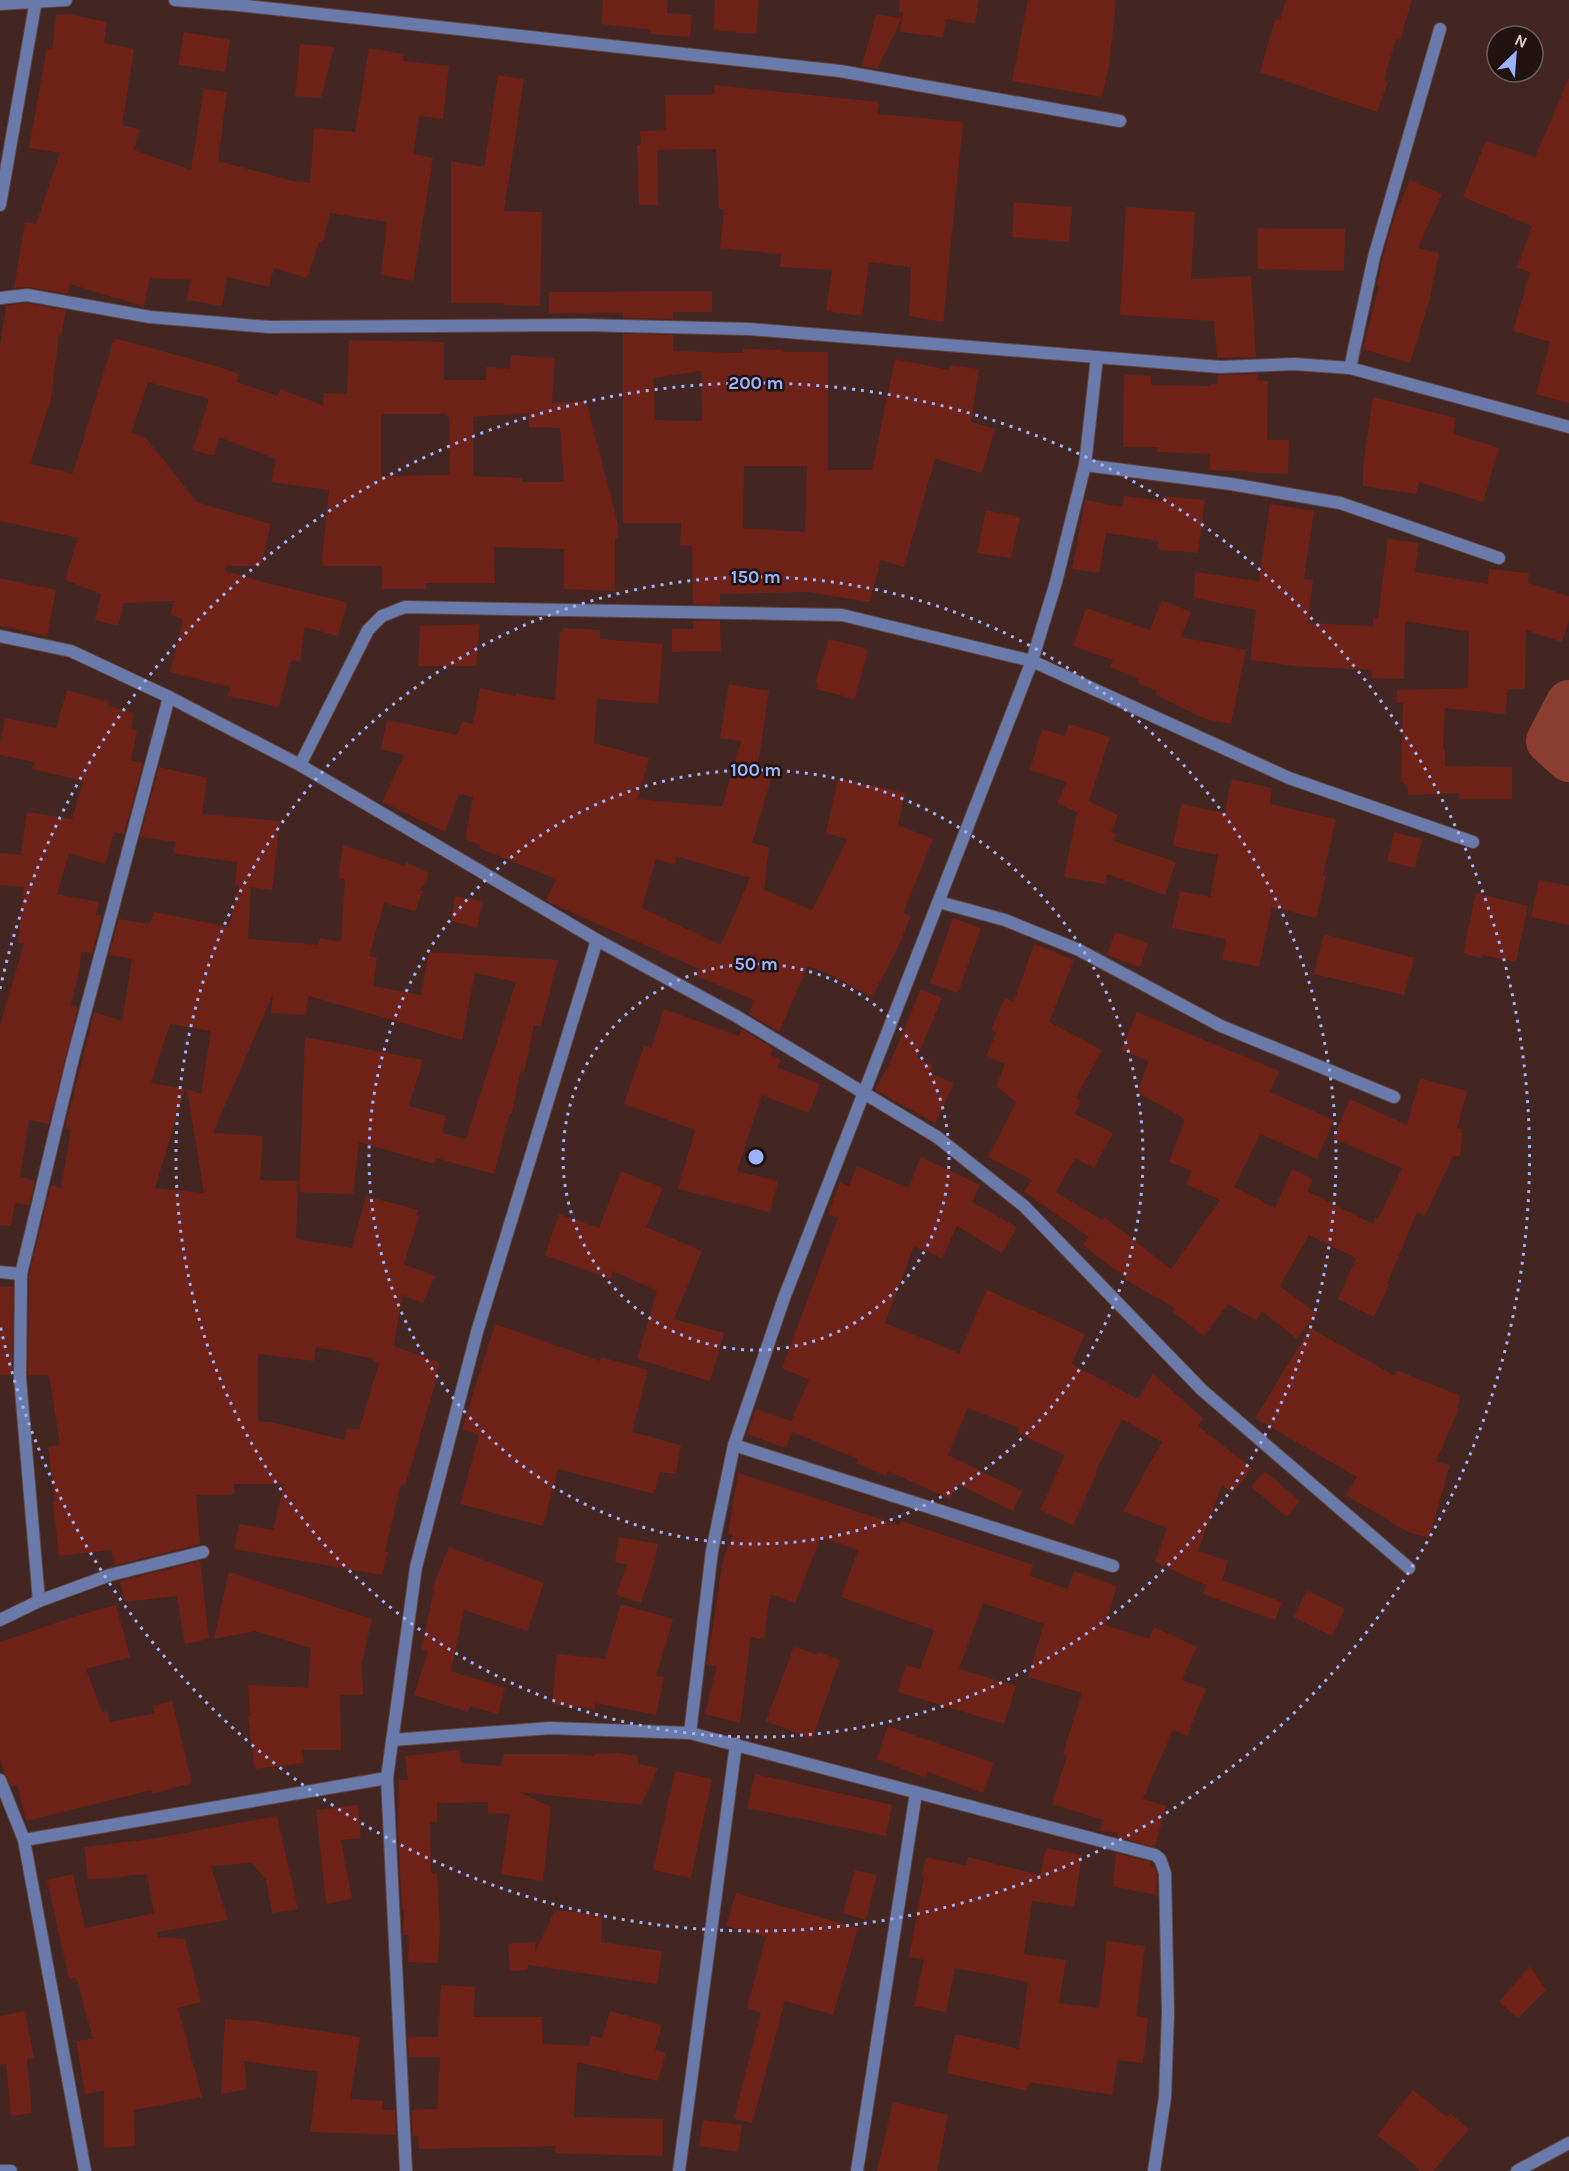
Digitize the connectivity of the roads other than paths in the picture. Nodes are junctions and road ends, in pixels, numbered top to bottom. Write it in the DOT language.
graph roads {
  1 [pos="66,0"];
  2 [pos="175,0"];
  3 [pos="36,1"];
  4 [pos="0,4"];
  5 [pos="1440,29"];
  6 [pos="1120,121"];
  7 [pos="0,205"];
  8 [pos="0,298"];
  9 [pos="1097,357"];
  10 [pos="1350,368"];
  11 [pos="1569,427"];
  12 [pos="1085,465"];
  13 [pos="1499,558"];
  14 [pos="0,636"];
  15 [pos="1032,661"];
  16 [pos="169,697"];
  17 [pos="300,765"];
  18 [pos="1473,842"];
  19 [pos="939,902"];
  20 [pos="597,940"];
  21 [pos="865,1093"];
  22 [pos="1394,1097"];
  23 [pos="0,1272"];
  24 [pos="21,1274"];
  25 [pos="734,1445"];
  26 [pos="202,1552"];
  27 [pos="1113,1566"];
  28 [pos="1409,1568"];
  29 [pos="39,1601"];
  30 [pos="0,1620"];
  31 [pos="690,1733"];
  32 [pos="392,1740"];
  33 [pos="736,1744"];
  34 [pos="387,1778"];
  35 [pos="0,1780"];
  36 [pos="916,1793"];
  37 [pos="24,1840"];
  38 [pos="1569,2143"];
  39 [pos="0,2171"];
  40 [pos="11,2171"];
  41 [pos="85,2171"];
  42 [pos="406,2171"];
  43 [pos="680,2171"];
  44 [pos="857,2171"];
  45 [pos="1155,2171"];
  46 [pos="1517,2171"];
  1 -- 3 [label="street"];
  2 -- 6 [label="street"];
  3 -- 4 [label="street"];
  3 -- 7 [label="street"];
  5 -- 10 [label="street"];
  8 -- 9 [label="street"];
  9 -- 10 [label="street"];
  9 -- 12 [label="street"];
  10 -- 11 [label="street"];
  12 -- 13 [label="street"];
  12 -- 15 [label="street"];
  14 -- 16 [label="street"];
  15 -- 17 [label="street"];
  15 -- 18 [label="street"];
  15 -- 19 [label="street"];
  16 -- 17 [label="street"];
  16 -- 24 [label="street"];
  17 -- 20 [label="street"];
  19 -- 21 [label="street"];
  19 -- 22 [label="street"];
  20 -- 21 [label="street"];
  20 -- 32 [label="street"];
  21 -- 25 [label="street"];
  21 -- 28 [label="street"];
  23 -- 24 [label="street"];
  24 -- 29 [label="street"];
  25 -- 27 [label="street"];
  25 -- 31 [label="street"];
  26 -- 29 [label="street"];
  29 -- 30 [label="street"];
  31 -- 32 [label="street"];
  31 -- 33 [label="street"];
  32 -- 34 [label="street"];
  33 -- 36 [label="street"];
  33 -- 43 [label="street"];
  34 -- 37 [label="street"];
  34 -- 42 [label="street"];
  35 -- 37 [label="street"];
  36 -- 44 [label="street"];
  36 -- 45 [label="street"];
  37 -- 41 [label="street"];
  38 -- 46 [label="street"];
  39 -- 40 [label="street"];
}
